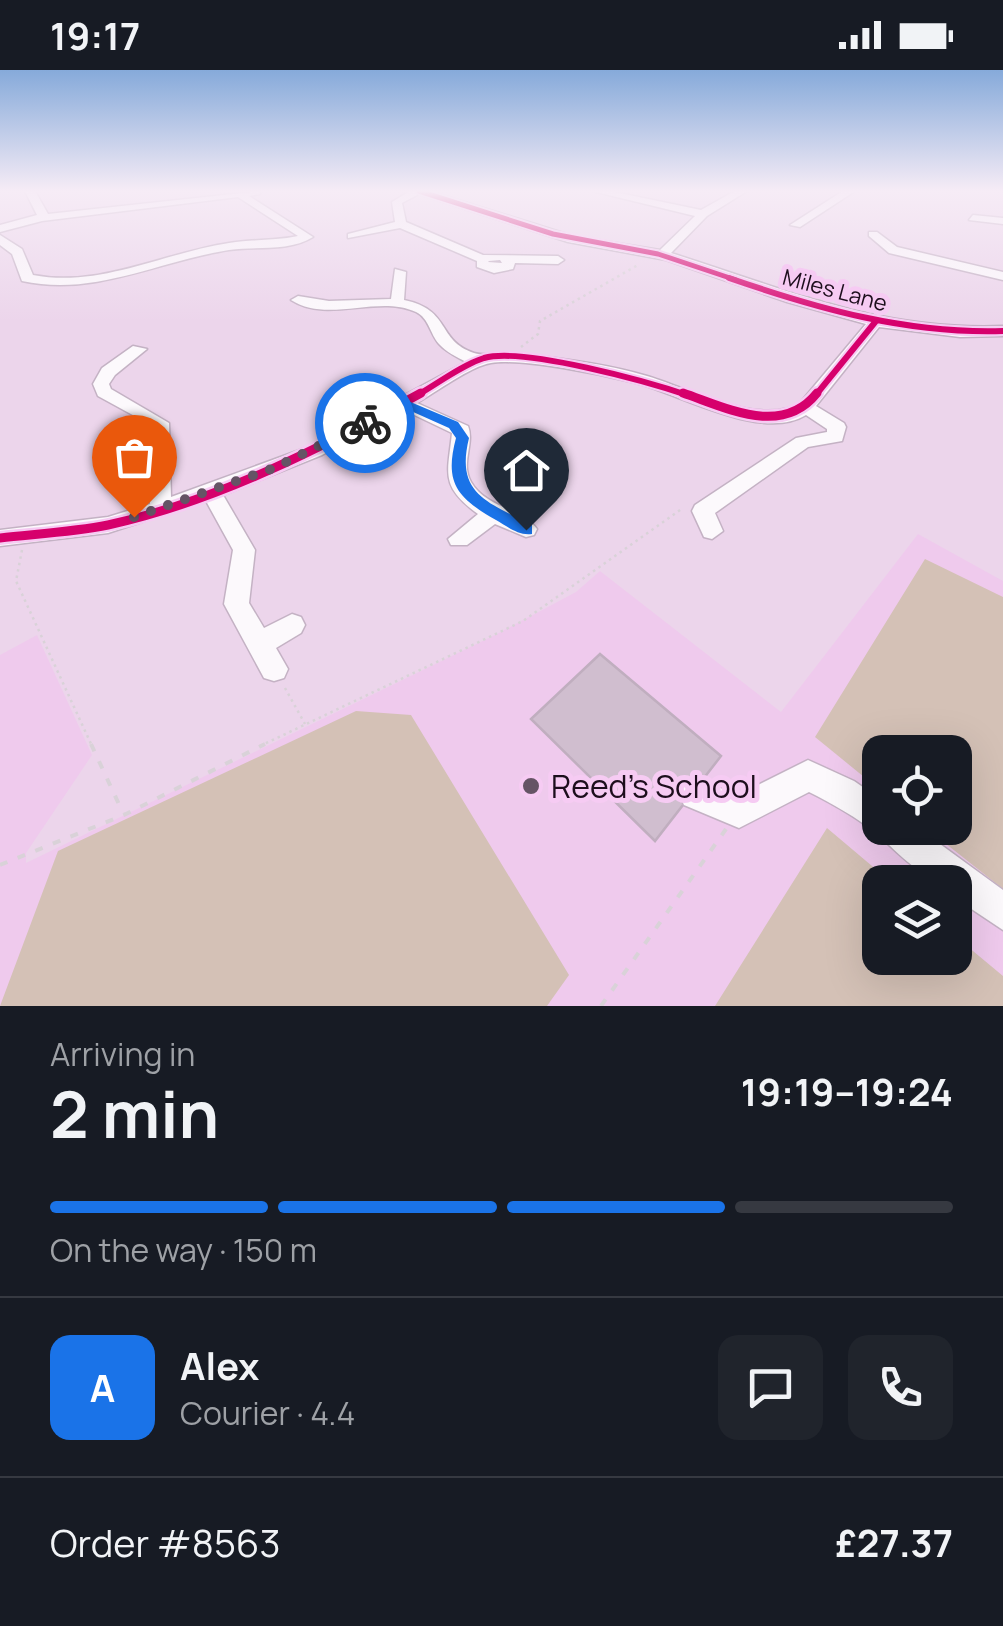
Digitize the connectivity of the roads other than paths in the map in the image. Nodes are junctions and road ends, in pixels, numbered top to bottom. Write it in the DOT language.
graph roads {
  1 [pos="302,235"];
  2 [pos="357,235"];
  3 [pos="426,235"];
  4 [pos="558,235"];
  5 [pos="681,235"];
  6 [pos="874,235"];
  7 [pos="352,236"];
  8 [pos="0,239"];
  9 [pos="660,255"];
  10 [pos="558,260"];
  11 [pos="1003,276"];
  12 [pos="416,281"];
  13 [pos="302,305"];
  14 [pos="396,305"];
  15 [pos="876,321"];
  16 [pos="1003,331"];
  17 [pos="140,349"];
  18 [pos="476,361"];
  19 [pos="401,402"];
  20 [pos="806,408"];
  21 [pos="211,492"];
  22 [pos="161,510"];
  23 [pos="494,514"];
  24 [pos="526,530"];
  25 [pos="712,531"];
  26 [pos="0,538"];
  27 [pos="459,539"];
  28 [pos="292,626"];
  29 [pos="259,645"];
  30 [pos="274,669"];
  31 [pos="695,794"];
  32 [pos="862,806"];
  33 [pos="914,845"];
  34 [pos="1003,912"];
  1 -- 8 [label="street"];
  2 -- 7 [label="street"];
  3 -- 10 [label="street"];
  4 -- 9 [label="street, Miles Lane"];
  5 -- 9 [label="street"];
  6 -- 11 [label="street"];
  9 -- 15 [label="street, Miles Lane"];
  12 -- 14 [label="street"];
  13 -- 14 [label="street"];
  14 -- 18 [label="street"];
  15 -- 16 [label="street, Miles Lane"];
  15 -- 20 [label="street"];
  17 -- 22 [label="street"];
  18 -- 19 [label="street"];
  18 -- 20 [label="street"];
  19 -- 21 [label="street"];
  19 -- 23 [label="street"];
  20 -- 25 [label="street"];
  21 -- 22 [label="street"];
  21 -- 29 [label="street"];
  22 -- 26 [label="street"];
  23 -- 24 [label="street"];
  23 -- 27 [label="street"];
  28 -- 29 [label="street"];
  29 -- 30 [label="street"];
  31 -- 32 [label="street"];
  33 -- 34 [label="street"];
}
